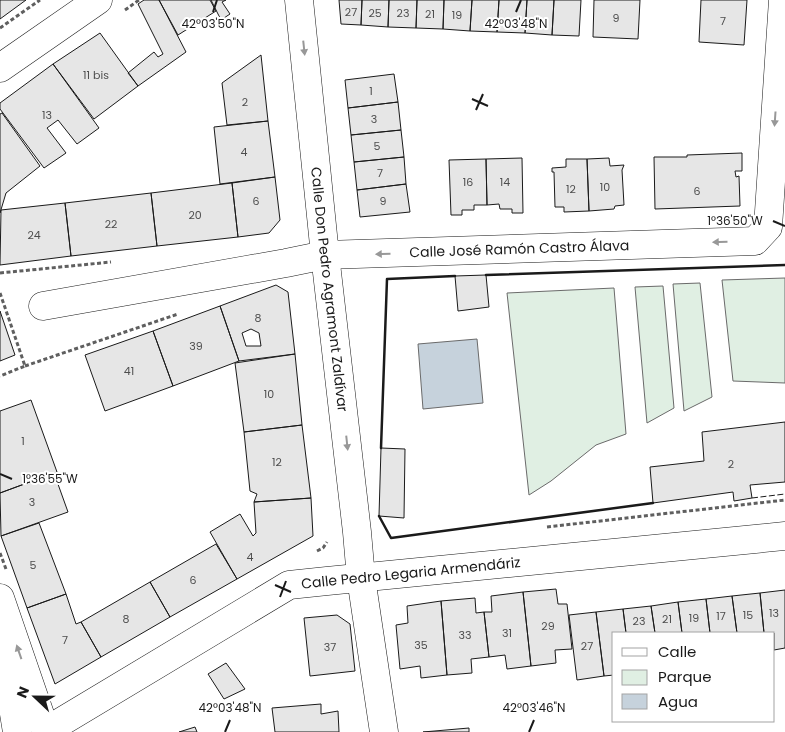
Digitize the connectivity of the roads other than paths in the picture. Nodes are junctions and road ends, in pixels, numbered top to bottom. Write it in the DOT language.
graph roads {
  1 [pos="98,0"];
  2 [pos="299,0"];
  3 [pos="782,0"];
  4 [pos="0,68"];
  5 [pos="325,255"];
  6 [pos="43,306"];
  7 [pos="785,536"];
  8 [pos="361,578"];
  9 [pos="3,585"];
  10 [pos="0,653"];
  11 [pos="6,703"];
  12 [pos="17,732"];
  13 [pos="46,732"];
  14 [pos="384,732"];
  1 -- 4 [label="street"];
  2 -- 5 [label="street, Calle Don Pedro Agramont Zaldívar, one-way"];
  3 -- 5 [label="street, Calle José Ramón Castro Álava, one-way"];
  5 -- 6 [label="street, Calle José Ramón Castro Álava"];
  5 -- 8 [label="street, Calle Don Pedro Agramont Zaldívar, one-way"];
  7 -- 8 [label="street, Calle Pedro Legaria Armendáriz"];
  8 -- 13 [label="street, Calle Pedro Legaria Armendáriz"];
  8 -- 14 [label="street, Calle Don Pedro Agramont Zaldívar"];
  13 -- 9 [label="street, one-way"];
  10 -- 11 [label="street"];
  11 -- 12 [label="street"];
}
